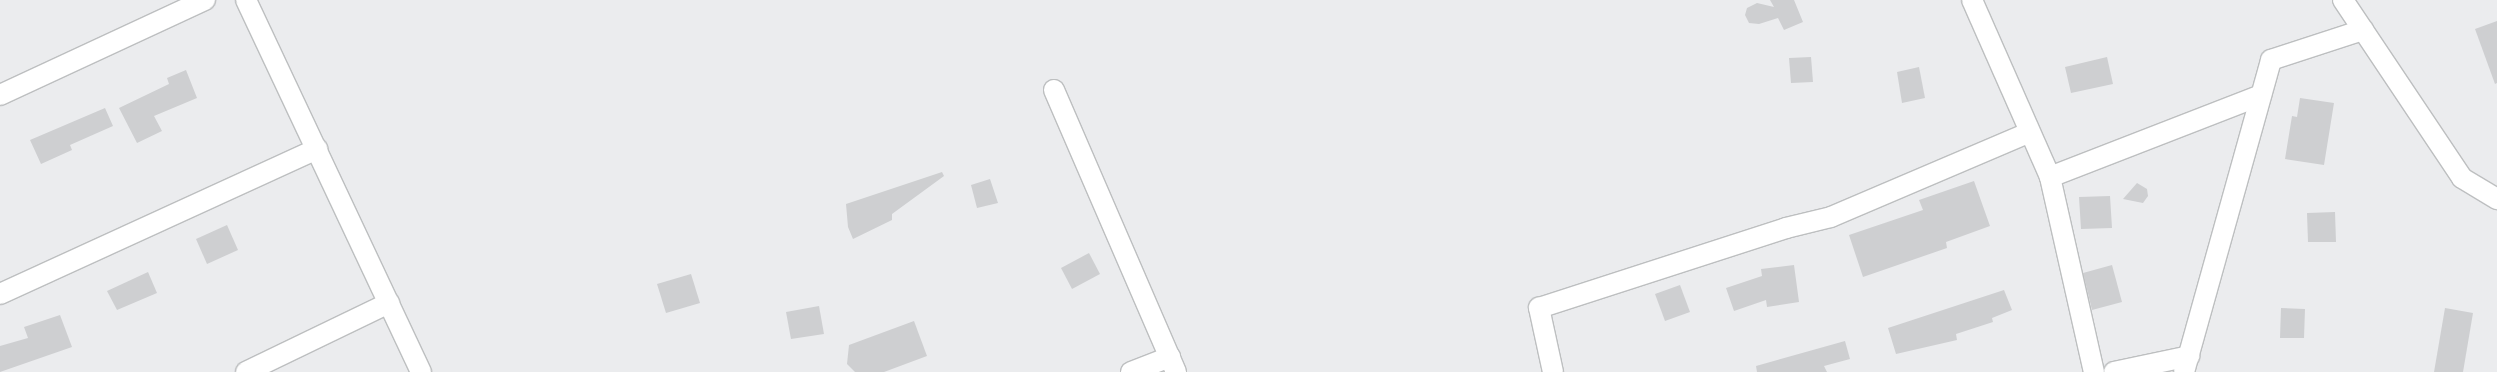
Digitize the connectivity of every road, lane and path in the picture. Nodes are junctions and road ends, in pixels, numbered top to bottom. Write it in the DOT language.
graph roads {
  1 [pos="205,0"];
  2 [pos="246,0"];
  3 [pos="1972,0"];
  4 [pos="2343,0"];
  5 [pos="2363,30"];
  6 [pos="1054,90"];
  7 [pos="0,95"];
  8 [pos="2261,95"];
  9 [pos="2028,133"];
  10 [pos="317,149"];
  11 [pos="2050,177"];
  12 [pos="2497,199"];
  13 [pos="0,294"];
  14 [pos="389,303"];
  15 [pos="2187,364"];
  16 [pos="1173,365"];
  17 [pos="246,372"];
  18 [pos="421,372"];
  19 [pos="1131,372"];
  20 [pos="1553,372"];
  21 [pos="2094,372"];
  22 [pos="2114,372"];
  1 -- 7 [label="street"];
  2 -- 10 [label="street"];
  3 -- 9 [label="street"];
  4 -- 5 [label="street"];
  5 -- 8 [label="street"];
  5 -- 12 [label="street"];
  6 -- 16 [label="street"];
  8 -- 11 [label="street"];
  8 -- 15 [label="street"];
  9 -- 11 [label="street"];
  9 -- 20 [label="street"];
  10 -- 13 [label="street"];
  10 -- 14 [label="street"];
  11 -- 21 [label="street"];
  14 -- 17 [label="street"];
  14 -- 18 [label="street"];
  15 -- 22 [label="street"];
  16 -- 19 [label="street"];
}
